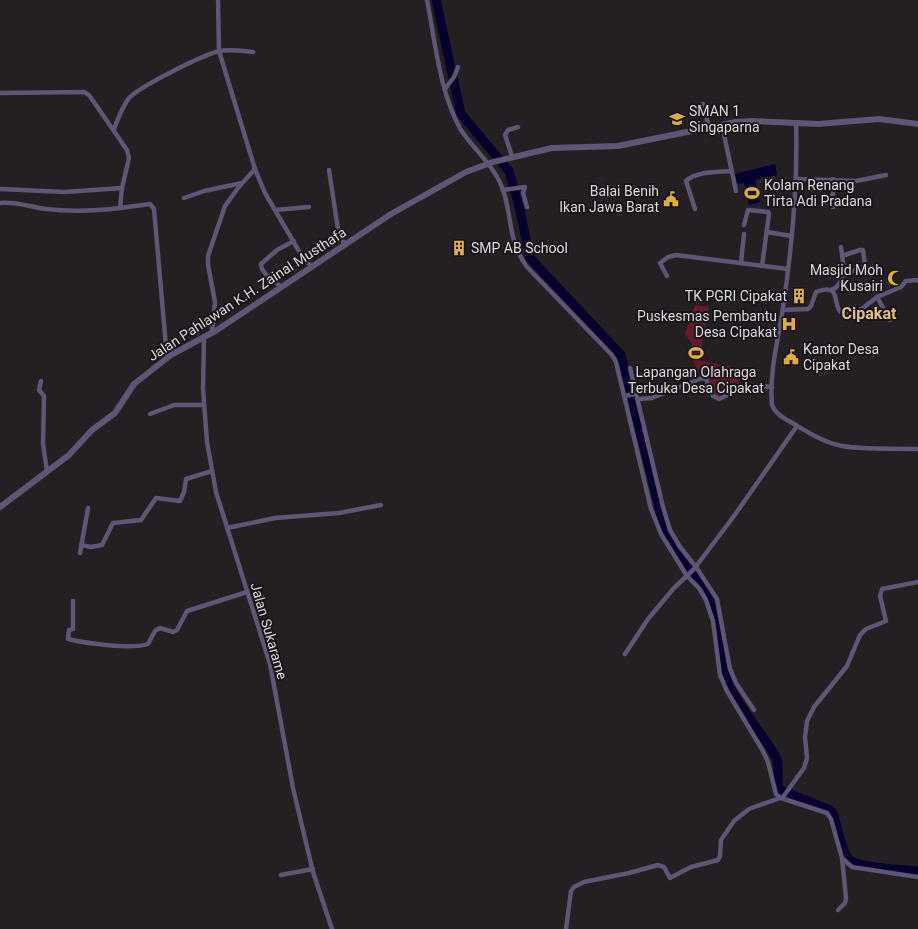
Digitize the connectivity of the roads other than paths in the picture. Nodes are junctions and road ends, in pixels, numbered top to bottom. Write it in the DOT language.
graph roads {
  1 [pos="218,0"];
  2 [pos="427,0"];
  3 [pos="219,51"];
  4 [pos="253,52"];
  5 [pos="458,67"];
  6 [pos="445,89"];
  7 [pos="0,93"];
  8 [pos="703,104"];
  9 [pos="796,123"];
  10 [pos="918,124"];
  11 [pos="722,125"];
  12 [pos="518,127"];
  13 [pos="114,128"];
  14 [pos="709,128"];
  15 [pos="510,157"];
  16 [pos="490,162"];
  17 [pos="255,169"];
  18 [pos="329,170"];
  19 [pos="732,171"];
  20 [pos="886,175"];
  21 [pos="797,179"];
  22 [pos="833,179"];
  23 [pos="242,183"];
  24 [pos="122,188"];
  25 [pos="0,190"];
  26 [pos="503,190"];
  27 [pos="736,191"];
  28 [pos="184,198"];
  29 [pos="0,203"];
  30 [pos="309,207"];
  31 [pos="527,207"];
  32 [pos="833,207"];
  33 [pos="120,208"];
  34 [pos="695,209"];
  35 [pos="275,210"];
  36 [pos="744,225"];
  37 [pos="767,232"];
  38 [pos="744,234"];
  39 [pos="792,236"];
  40 [pos="294,241"];
  41 [pos="346,245"];
  42 [pos="841,247"];
  43 [pos="842,256"];
  44 [pos="741,263"];
  45 [pos="310,266"];
  46 [pos="762,266"];
  47 [pos="788,269"];
  48 [pos="843,275"];
  49 [pos="668,276"];
  50 [pos="918,280"];
  51 [pos="282,288"];
  52 [pos="831,290"];
  53 [pos="877,296"];
  54 [pos="783,310"];
  55 [pos="890,320"];
  56 [pos="212,333"];
  57 [pos="204,338"];
  58 [pos="167,358"];
  59 [pos="630,368"];
  60 [pos="41,381"];
  61 [pos="772,387"];
  62 [pos="636,393"];
  63 [pos="627,396"];
  64 [pos="639,399"];
  65 [pos="204,405"];
  66 [pos="150,414"];
  67 [pos="797,426"];
  68 [pos="918,448"];
  69 [pos="47,471"];
  70 [pos="212,471"];
  71 [pos="381,505"];
  72 [pos="0,506"];
  73 [pos="88,508"];
  74 [pos="227,528"];
  75 [pos="81,545"];
  76 [pos="80,553"];
  77 [pos="695,568"];
  78 [pos="688,575"];
  79 [pos="918,582"];
  80 [pos="247,592"];
  81 [pos="73,601"];
  82 [pos="626,654"];
  83 [pos="754,710"];
  84 [pos="783,797"];
  85 [pos="842,858"];
  86 [pos="313,869"];
  87 [pos="281,875"];
  88 [pos="918,877"];
  89 [pos="838,910"];
  90 [pos="332,929"];
  91 [pos="566,929"];
  1 -- 3 [label="street"];
  2 -- 6 [label="street"];
  3 -- 4 [label="street"];
  3 -- 13 [label="street"];
  3 -- 17 [label="street"];
  5 -- 6 [label="street"];
  6 -- 16 [label="street"];
  7 -- 13 [label="street"];
  8 -- 14 [label="street"];
  9 -- 10 [label="street, Jalan Pahlawan K.H. Zainal Musthafa"];
  9 -- 11 [label="street, Jalan Pahlawan K.H. Zainal Musthafa"];
  9 -- 21 [label="street"];
  11 -- 14 [label="street, Jalan Pahlawan K.H. Zainal Musthafa"];
  11 -- 19 [label="street"];
  12 -- 15 [label="street"];
  13 -- 24 [label="street"];
  14 -- 15 [label="street, Jalan Pahlawan K.H. Zainal Musthafa"];
  15 -- 16 [label="street, Jalan Pahlawan K.H. Zainal Musthafa"];
  16 -- 26 [label="street"];
  16 -- 41 [label="street, Jalan Pahlawan K.H. Zainal Musthafa"];
  17 -- 23 [label="street"];
  17 -- 35 [label="street"];
  18 -- 41 [label="street"];
  19 -- 27 [label="street"];
  19 -- 34 [label="street"];
  20 -- 22 [label="street"];
  21 -- 22 [label="street"];
  21 -- 39 [label="street"];
  22 -- 32 [label="street"];
  23 -- 28 [label="street"];
  23 -- 56 [label="street"];
  24 -- 25 [label="street"];
  24 -- 33 [label="street"];
  26 -- 31 [label="street"];
  26 -- 63 [label="street"];
  29 -- 33 [label="street"];
  30 -- 35 [label="street"];
  33 -- 58 [label="street"];
  35 -- 40 [label="street"];
  36 -- 37 [label="street"];
  37 -- 39 [label="street"];
  37 -- 46 [label="street"];
  38 -- 44 [label="street"];
  39 -- 47 [label="street"];
  40 -- 45 [label="street"];
  40 -- 51 [label="street"];
  41 -- 45 [label="street, Jalan Pahlawan K.H. Zainal Musthafa"];
  42 -- 43 [label="street"];
  43 -- 48 [label="street"];
  43 -- 48 [label="street"];
  44 -- 46 [label="street"];
  44 -- 49 [label="street"];
  45 -- 51 [label="street, Jalan Pahlawan K.H. Zainal Musthafa"];
  46 -- 47 [label="street"];
  47 -- 54 [label="street"];
  48 -- 52 [label="street"];
  50 -- 53 [label="street"];
  51 -- 56 [label="street, Jalan Pahlawan K.H. Zainal Musthafa"];
  52 -- 53 [label="street"];
  52 -- 54 [label="street"];
  53 -- 55 [label="street"];
  54 -- 61 [label="street"];
  56 -- 57 [label="street, Jalan Pahlawan K.H. Zainal Musthafa"];
  57 -- 58 [label="street, Jalan Pahlawan K.H. Zainal Musthafa"];
  57 -- 65 [label="street, Jalan Sukarame"];
  58 -- 69 [label="street, Jalan Pahlawan K.H. Zainal Musthafa"];
  59 -- 62 [label="street"];
  60 -- 69 [label="street"];
  61 -- 64 [label="street"];
  61 -- 67 [label="street"];
  62 -- 63 [label="street"];
  62 -- 64 [label="street"];
  63 -- 78 [label="street"];
  64 -- 77 [label="street"];
  65 -- 66 [label="street"];
  65 -- 70 [label="street, Jalan Sukarame"];
  67 -- 68 [label="street"];
  67 -- 77 [label="street"];
  69 -- 72 [label="street, Jalan Pahlawan K.H. Zainal Musthafa"];
  70 -- 74 [label="street, Jalan Sukarame"];
  70 -- 75 [label="street"];
  71 -- 74 [label="street"];
  73 -- 75 [label="street"];
  74 -- 80 [label="street, Jalan Sukarame"];
  75 -- 76 [label="street"];
  77 -- 78 [label="street"];
  77 -- 83 [label="street"];
  78 -- 82 [label="street"];
  78 -- 84 [label="street"];
  79 -- 84 [label="street"];
  80 -- 81 [label="street"];
  80 -- 86 [label="street, Jalan Sukarame"];
  84 -- 85 [label="street"];
  84 -- 91 [label="street"];
  85 -- 88 [label="street"];
  85 -- 89 [label="street"];
  86 -- 87 [label="street"];
  86 -- 90 [label="street, Jalan Sukarame"];
}
